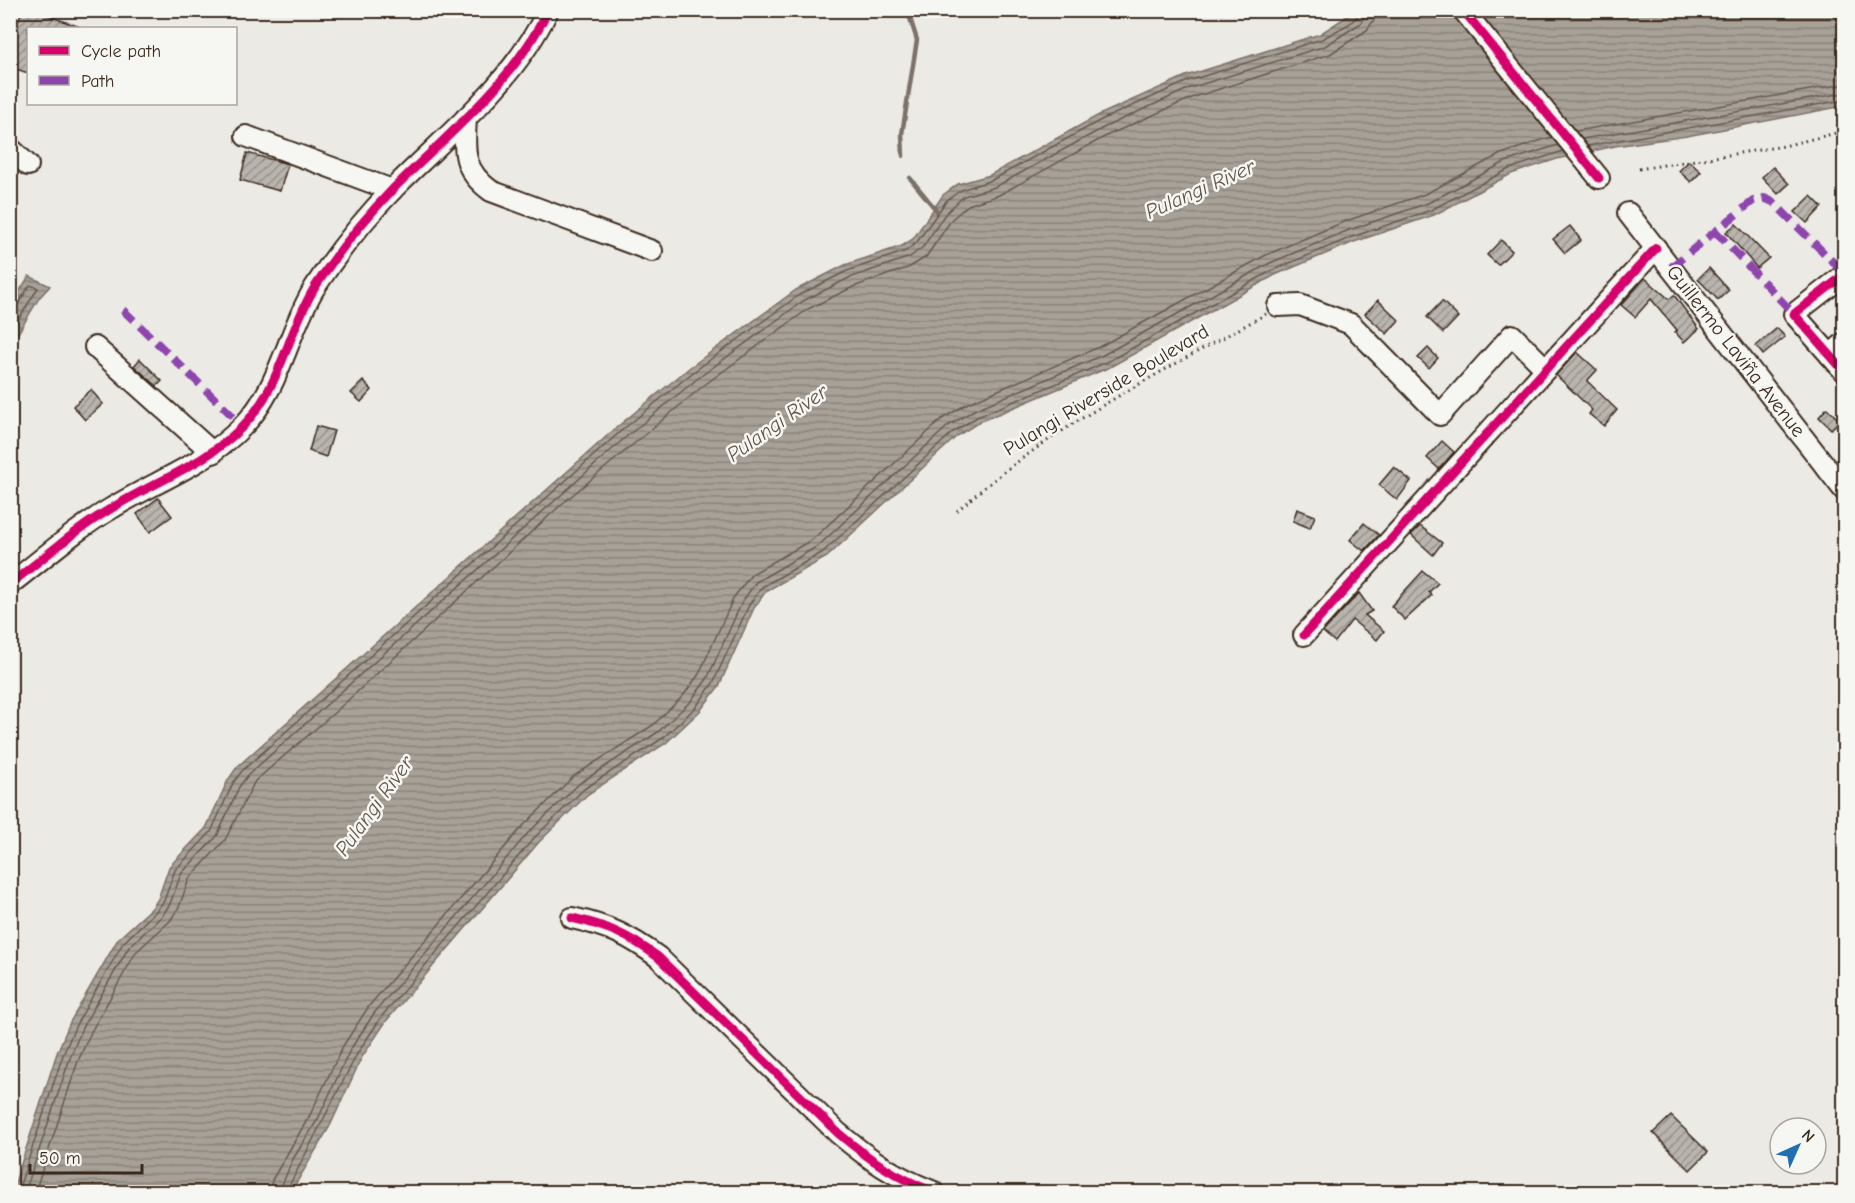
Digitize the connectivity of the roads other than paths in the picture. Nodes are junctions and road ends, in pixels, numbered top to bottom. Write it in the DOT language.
graph roads {
  1 [pos="548,10"];
  2 [pos="1463,10"];
  3 [pos="466,118"];
  4 [pos="246,136"];
  5 [pos="10,148"];
  6 [pos="28,165"];
  7 [pos="1599,178"];
  8 [pos="392,190"];
  9 [pos="1628,213"];
  10 [pos="1656,248"];
  11 [pos="652,251"];
  12 [pos="1845,275"];
  13 [pos="1278,306"];
  14 [pos="95,347"];
  15 [pos="1838,349"];
  16 [pos="1546,369"];
  17 [pos="1845,371"];
  18 [pos="213,453"];
  19 [pos="1845,490"];
  20 [pos="10,584"];
  21 [pos="1304,635"];
  22 [pos="573,918"];
  23 [pos="934,1192"];
  1 -- 3 [label="street"];
  2 -- 7 [label="street"];
  3 -- 8 [label="street"];
  3 -- 11 [label="street"];
  4 -- 8 [label="street"];
  5 -- 6 [label="street"];
  8 -- 18 [label="street"];
  9 -- 10 [label="street, Guillermo Laviña Avenue"];
  10 -- 16 [label="street"];
  10 -- 19 [label="street, Guillermo Laviña Avenue"];
  12 -- 15 [label="street"];
  13 -- 16 [label="street"];
  14 -- 18 [label="street"];
  15 -- 17 [label="street"];
  16 -- 21 [label="street"];
  18 -- 20 [label="street"];
  22 -- 23 [label="street"];
}
